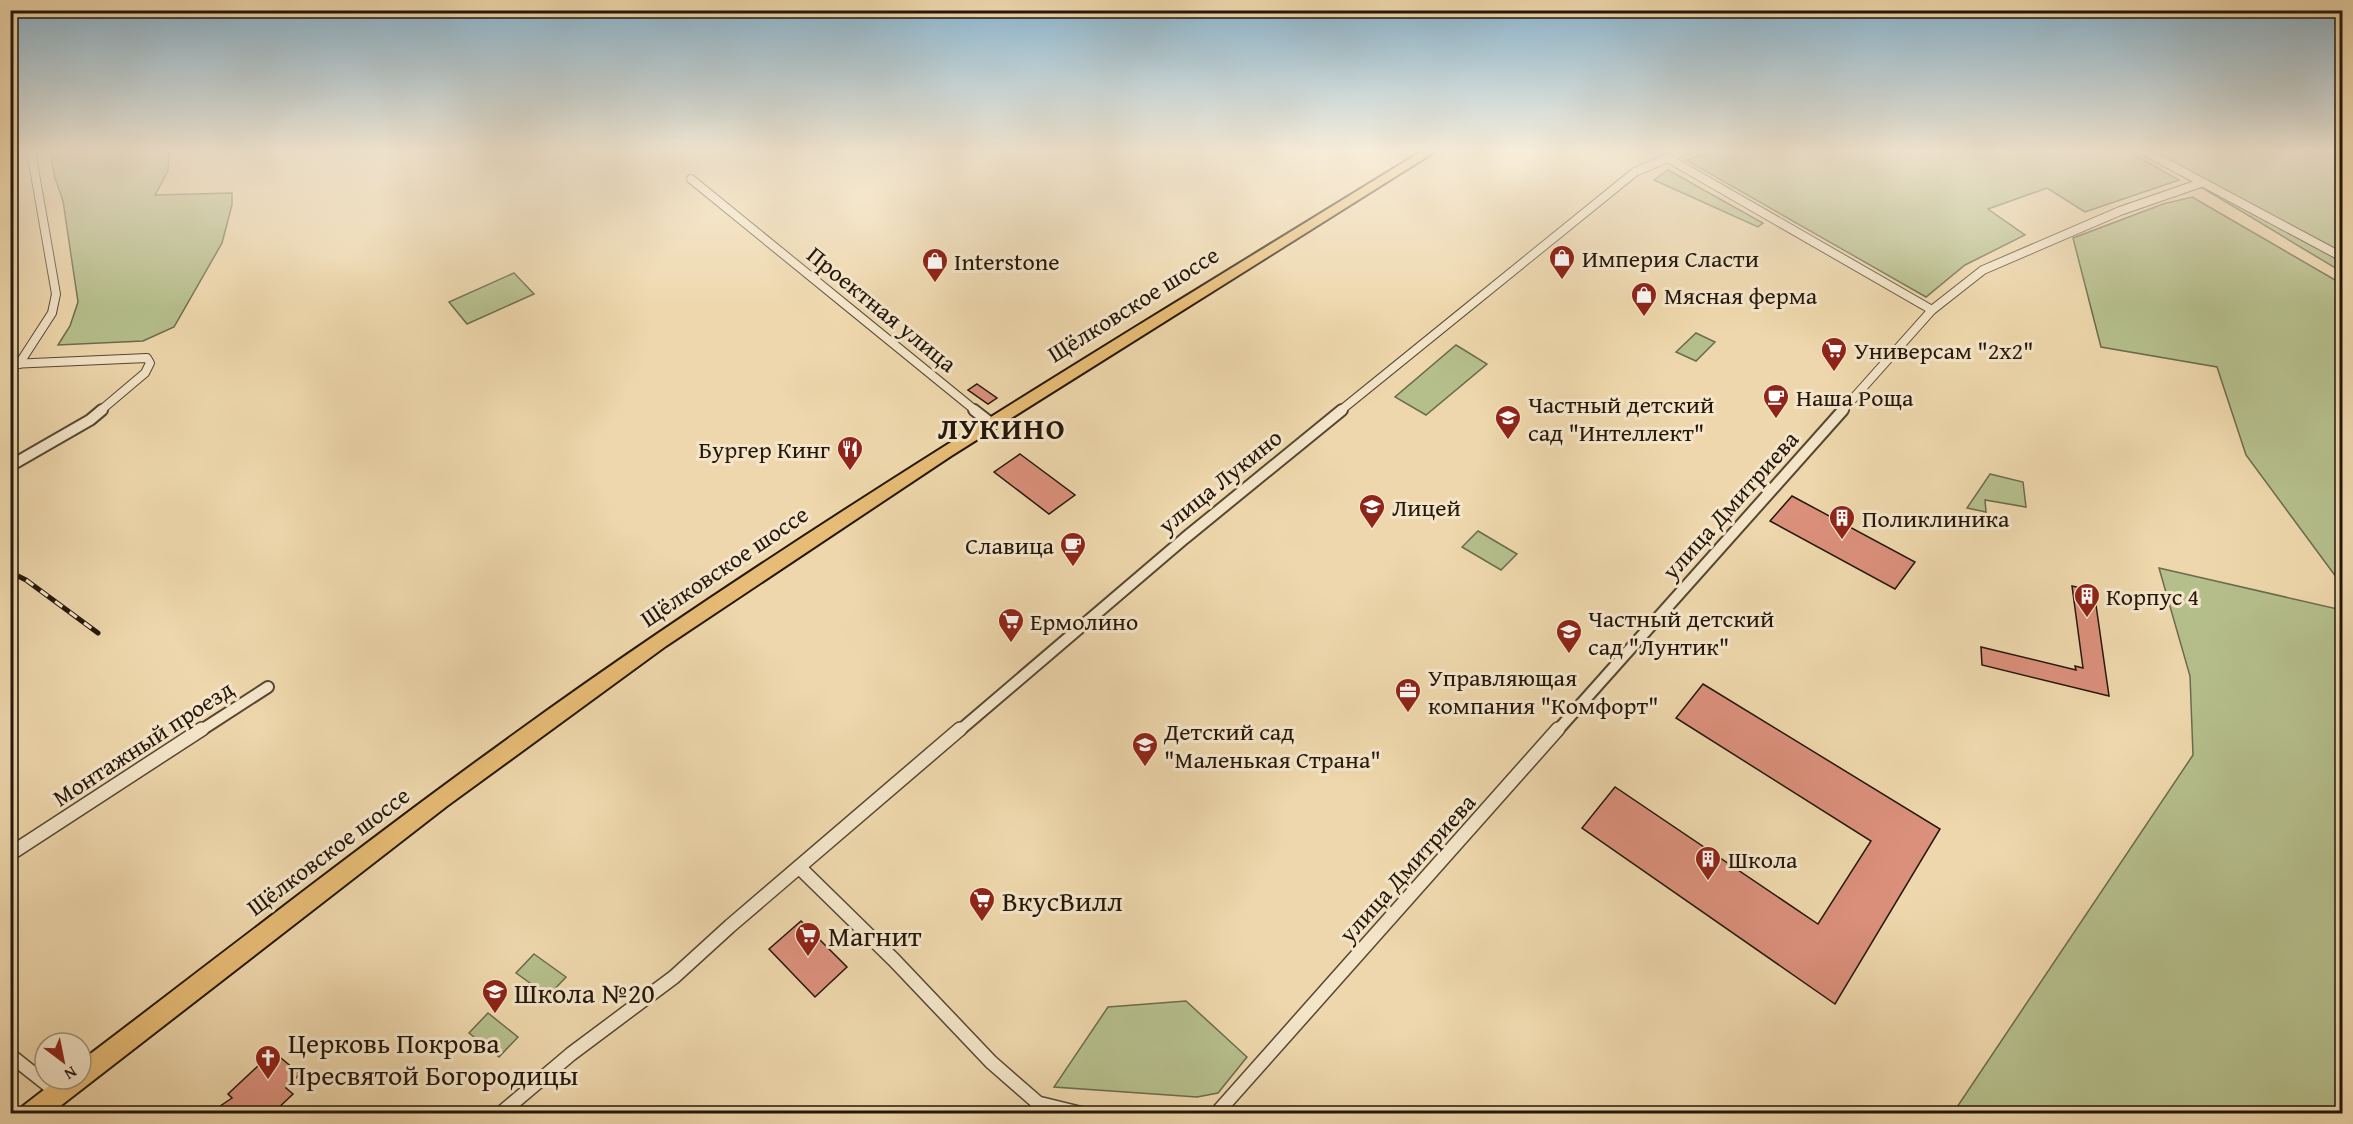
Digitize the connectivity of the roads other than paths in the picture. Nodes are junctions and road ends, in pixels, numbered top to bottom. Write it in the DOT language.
graph roads {
  1 [pos="40,203"];
  2 [pos="721,203"];
  3 [pos="1346,203"];
  4 [pos="1595,203"];
  5 [pos="1747,203"];
  6 [pos="2142,203"];
  7 [pos="2240,203"];
  8 [pos="2343,257"];
  9 [pos="1932,310"];
  10 [pos="15,364"];
  11 [pos="992,424"];
  12 [pos="10,466"];
  13 [pos="268,687"];
  14 [pos="10,854"];
  15 [pos="800,868"];
  16 [pos="10,1055"];
  17 [pos="93,1066"];
  18 [pos="61,1091"];
  19 [pos="58,1093"];
  20 [pos="32,1113"];
  21 [pos="500,1113"];
  22 [pos="1083,1113"];
  23 [pos="1216,1113"];
  1 -- 10 [label="street"];
  2 -- 11 [label="street, Проектная улица"];
  3 -- 11 [label="main road, Щёлковское шоссе"];
  4 -- 15 [label="street, улица Лукино"];
  5 -- 9 [label="street"];
  6 -- 9 [label="street, улица Дмитриева"];
  7 -- 8 [label="street"];
  9 -- 23 [label="street, улица Дмитриева"];
  10 -- 12 [label="street"];
  11 -- 17 [label="main road, Щёлковское шоссе"];
  13 -- 14 [label="street, Монтажный проезд"];
  15 -- 21 [label="street, улица Лукино"];
  15 -- 22 [label="street"];
  16 -- 19 [label="street"];
  18 -- 19 [label="main road"];
  19 -- 20 [label="main road"];
}
